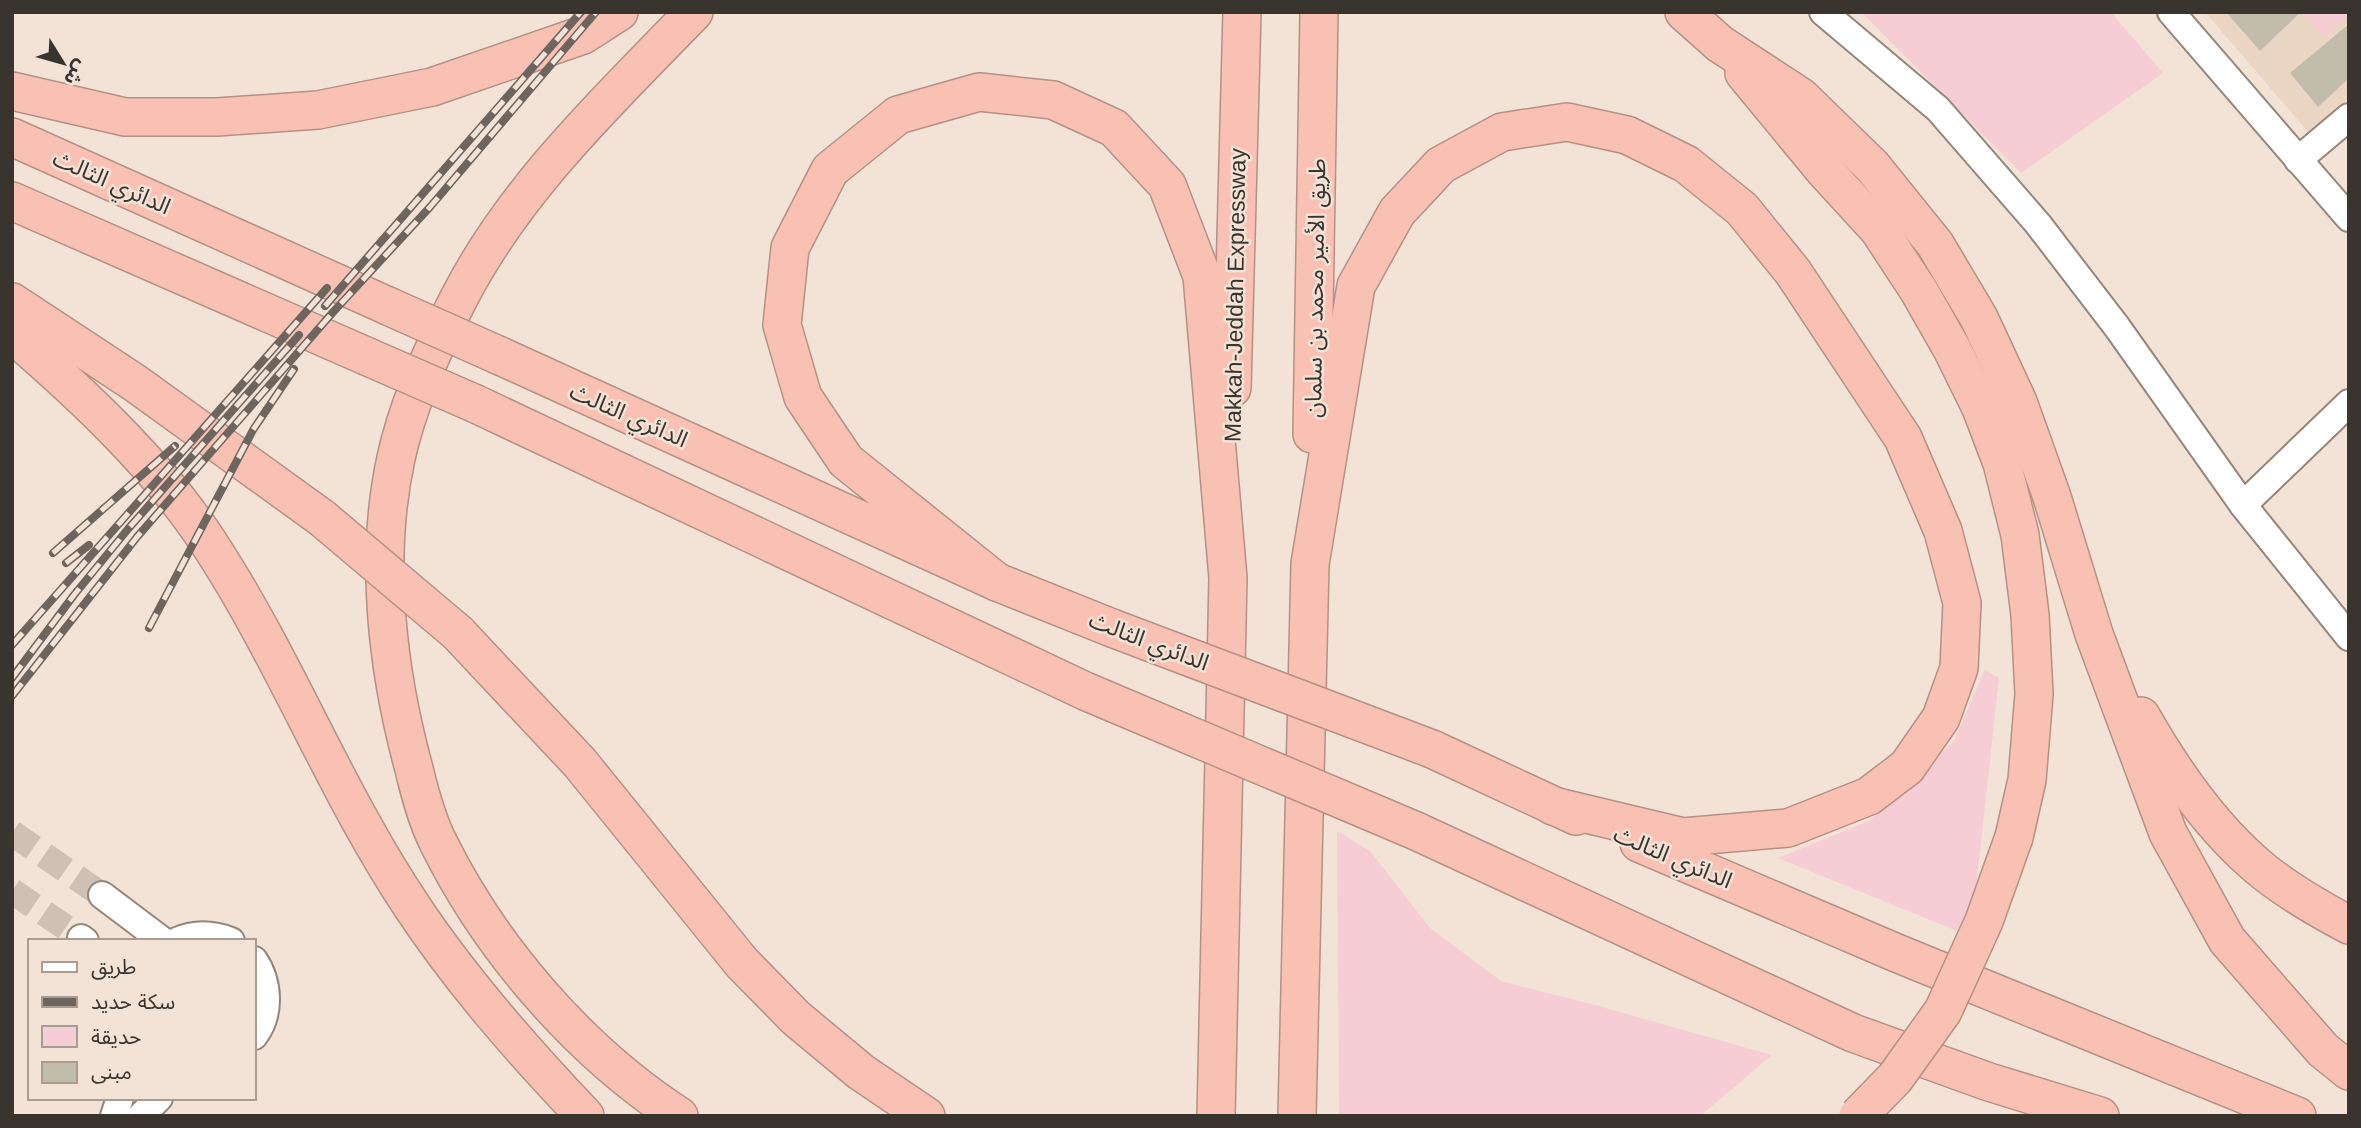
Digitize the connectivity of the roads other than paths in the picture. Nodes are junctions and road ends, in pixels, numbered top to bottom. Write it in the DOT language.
graph roads {
  1 [pos="619,12"];
  2 [pos="694,12"];
  3 [pos="1242,12"];
  4 [pos="1319,12"];
  5 [pos="1684,12"];
  6 [pos="1823,12"];
  7 [pos="2171,12"];
  8 [pos="1720,44"];
  9 [pos="12,90"];
  10 [pos="2349,117"];
  11 [pos="12,137"];
  12 [pos="2298,160"];
  13 [pos="12,201"];
  14 [pos="2349,218"];
  15 [pos="12,302"];
  16 [pos="12,334"];
  17 [pos="2349,403"];
  18 [pos="2243,505"];
  19 [pos="1310,564"];
  20 [pos="1228,578"];
  21 [pos="997,582"];
  22 [pos="2094,634"];
  23 [pos="2348,634"];
  24 [pos="1553,806"];
  25 [pos="102,895"];
  26 [pos="2349,925"];
  27 [pos="160,939"];
  28 [pos="181,939"];
  29 [pos="225,939"];
  30 [pos="256,964"];
  31 [pos="256,1032"];
  32 [pos="2349,1071"];
  33 [pos="157,1100"];
  34 [pos="141,1116"];
  35 [pos="585,1116"];
  36 [pos="679,1116"];
  37 [pos="926,1116"];
  38 [pos="1216,1116"];
  39 [pos="1297,1116"];
  40 [pos="1858,1116"];
  41 [pos="2100,1116"];
  42 [pos="2297,1116"];
  1 -- 9 [label="highway"];
  2 -- 36 [label="highway"];
  3 -- 20 [label="highway, Makkah-Jeddah Expressway"];
  4 -- 19 [label="highway, طريق الأمير محمد بن سلمان"];
  5 -- 8 [label="highway"];
  6 -- 18 [label="street"];
  7 -- 12 [label="street"];
  8 -- 22 [label="highway"];
  8 -- 40 [label="highway, bridge"];
  10 -- 12 [label="street"];
  11 -- 21 [label="highway, الدائري الثالث, bridge"];
  12 -- 14 [label="street"];
  13 -- 41 [label="highway, bridge"];
  15 -- 37 [label="highway, bridge"];
  16 -- 35 [label="highway"];
  17 -- 18 [label="street"];
  18 -- 23 [label="street"];
  19 -- 24 [label="highway"];
  19 -- 39 [label="highway"];
  20 -- 21 [label="highway"];
  20 -- 38 [label="highway"];
  21 -- 24 [label="highway, الدائري الثالث, bridge"];
  22 -- 26 [label="highway"];
  22 -- 32 [label="highway"];
  24 -- 42 [label="highway, الدائري الثالث"];
  25 -- 27 [label="street"];
  28 -- 29 [label="street"];
  30 -- 31 [label="street"];
  33 -- 34 [label="street"];
}
